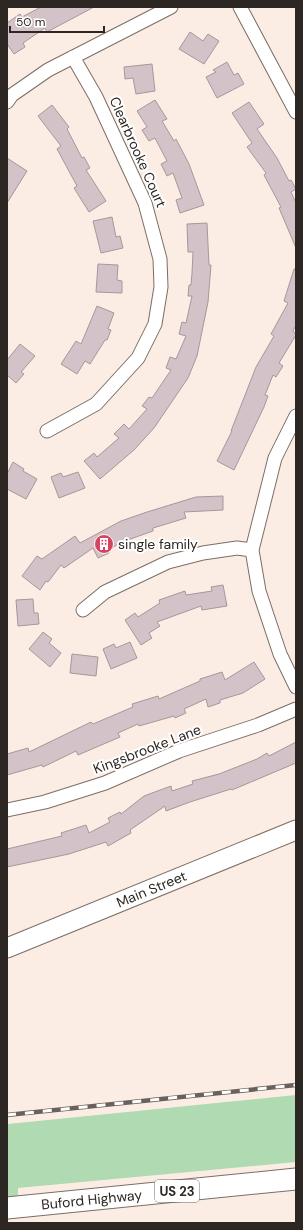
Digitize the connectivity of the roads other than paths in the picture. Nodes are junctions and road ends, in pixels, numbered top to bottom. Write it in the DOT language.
graph roads {
  1 [pos="171,7"];
  2 [pos="240,7"];
  3 [pos="73,57"];
  4 [pos="7,102"];
  5 [pos="296,112"];
  6 [pos="295,424"];
  7 [pos="47,431"];
  8 [pos="252,550"];
  9 [pos="83,610"];
  10 [pos="296,687"];
  11 [pos="296,709"];
  12 [pos="7,810"];
  13 [pos="296,830"];
  14 [pos="7,948"];
  15 [pos="296,1179"];
  16 [pos="7,1208"];
  1 -- 3 [label="street"];
  2 -- 5 [label="street"];
  3 -- 4 [label="street"];
  3 -- 7 [label="street, Clearbrooke Court"];
  6 -- 8 [label="street"];
  8 -- 9 [label="street"];
  8 -- 10 [label="street"];
  11 -- 12 [label="street, Kingsbrooke Lane"];
  13 -- 14 [label="street, Main Street"];
  15 -- 16 [label="main road, Buford Highway / US 23"];
}
